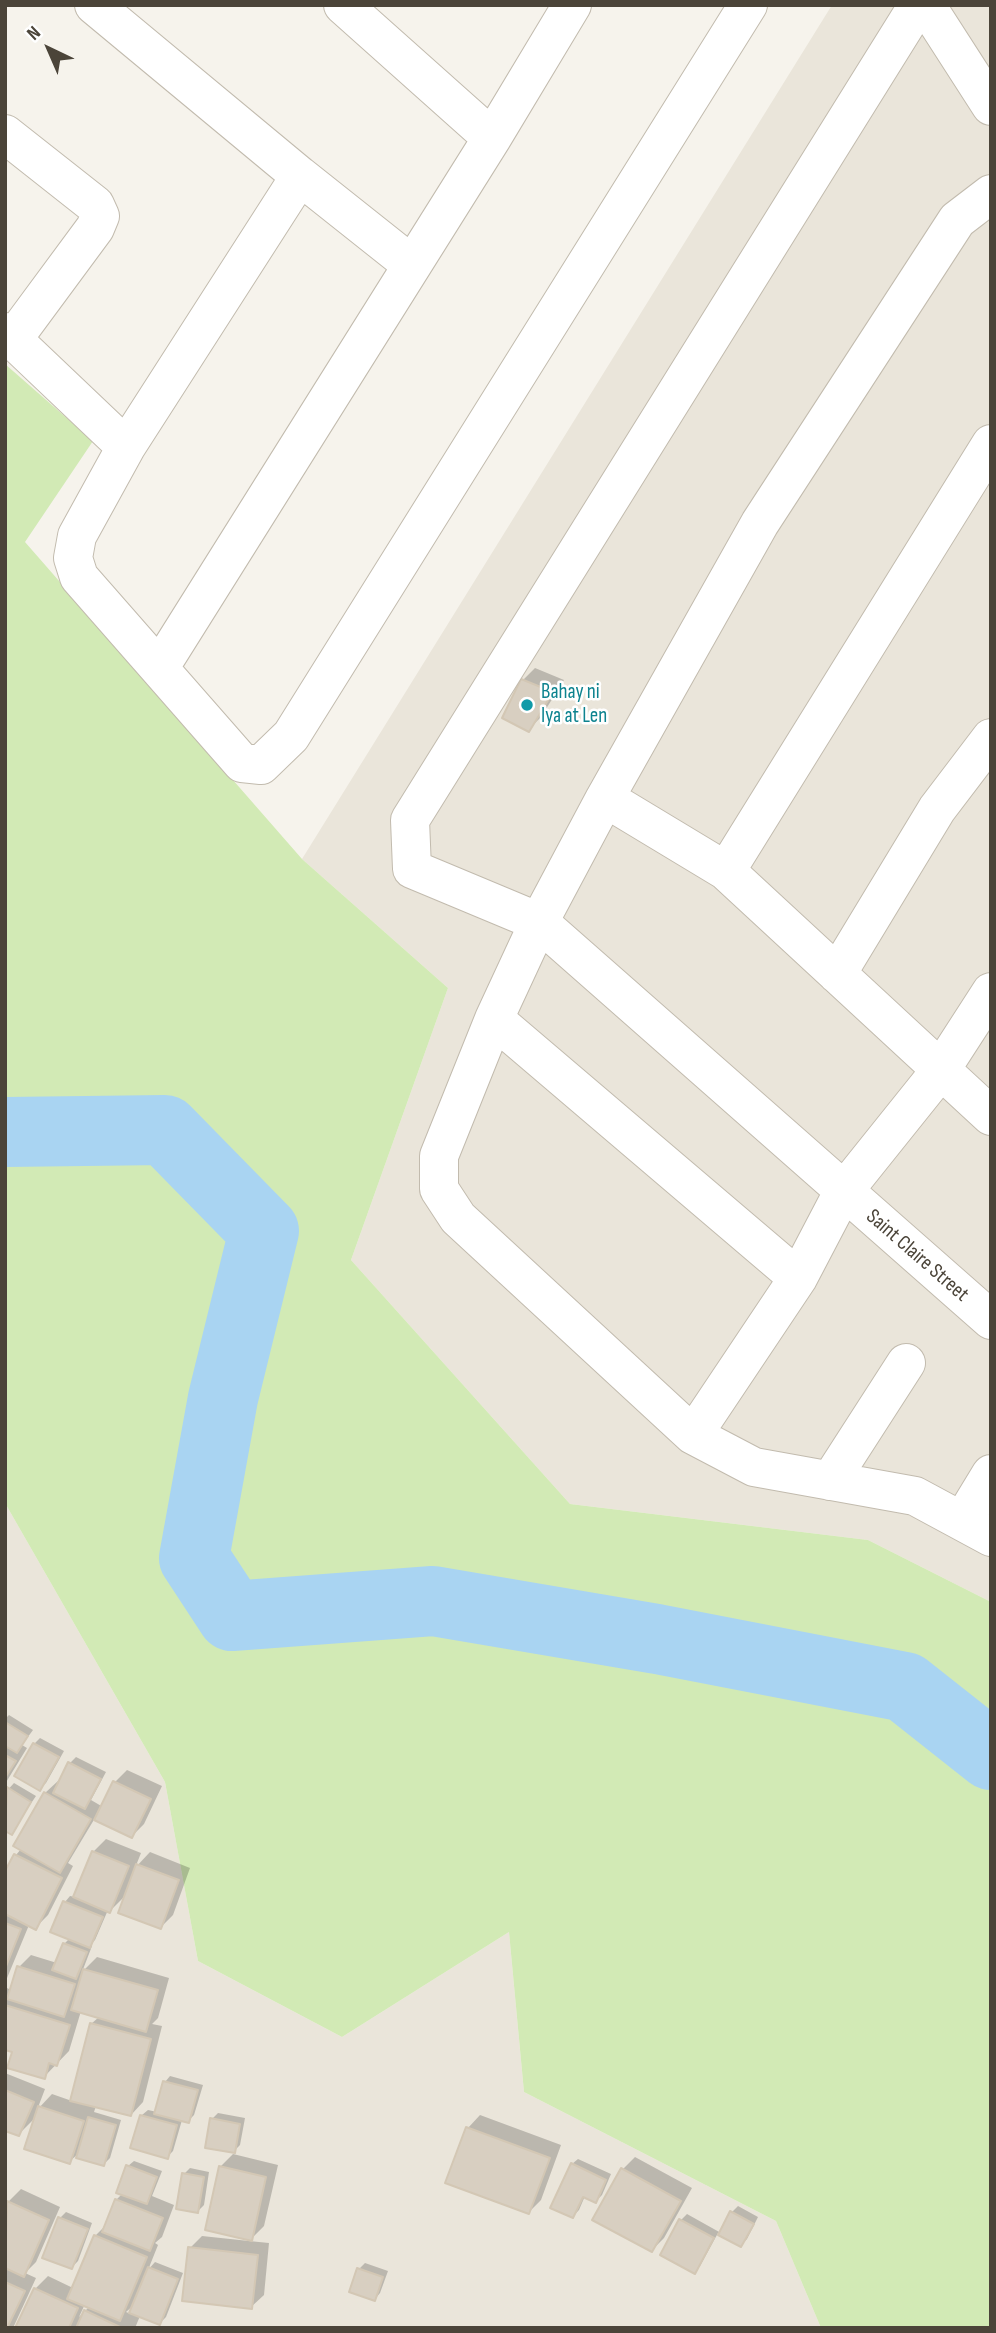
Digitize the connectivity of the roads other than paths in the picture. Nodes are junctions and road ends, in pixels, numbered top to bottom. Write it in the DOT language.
graph roads {
  1 [pos="94,5"];
  2 [pos="343,5"];
  3 [pos="748,5"];
  4 [pos="918,5"];
  5 [pos="926,5"];
  6 [pos="568,7"];
  7 [pos="991,106"];
  8 [pos="5,134"];
  9 [pos="492,138"];
  10 [pos="300,176"];
  11 [pos="991,194"];
  12 [pos="412,265"];
  13 [pos="9,336"];
  14 [pos="126,447"];
  15 [pos="989,454"];
  16 [pos="159,667"];
  17 [pos="991,738"];
  18 [pos="606,798"];
  19 [pos="726,871"];
  20 [pos="539,922"];
  21 [pos="837,974"];
  22 [pos="991,992"];
  23 [pos="495,1019"];
  24 [pos="940,1071"];
  25 [pos="991,1116"];
  26 [pos="843,1192"];
  27 [pos="798,1278"];
  28 [pos="991,1321"];
  29 [pos="906,1363"];
  30 [pos="694,1435"];
  31 [pos="991,1474"];
  32 [pos="830,1481"];
  33 [pos="977,1528"];
  1 -- 10 [label="street"];
  2 -- 9 [label="street"];
  3 -- 16 [label="street"];
  4 -- 20 [label="street, Saint Claire Street"];
  5 -- 7 [label="street"];
  6 -- 9 [label="street"];
  8 -- 13 [label="street"];
  9 -- 12 [label="street"];
  10 -- 12 [label="street"];
  10 -- 14 [label="street"];
  11 -- 18 [label="street"];
  12 -- 16 [label="street"];
  13 -- 14 [label="street"];
  14 -- 16 [label="street"];
  15 -- 19 [label="street"];
  17 -- 21 [label="street"];
  18 -- 19 [label="street"];
  18 -- 20 [label="street"];
  19 -- 21 [label="street"];
  20 -- 23 [label="street"];
  20 -- 26 [label="street, Saint Claire Street"];
  21 -- 24 [label="street"];
  22 -- 24 [label="street"];
  23 -- 27 [label="street"];
  23 -- 30 [label="street"];
  24 -- 25 [label="street"];
  24 -- 26 [label="street"];
  26 -- 27 [label="street"];
  26 -- 28 [label="street, Saint Claire Street"];
  27 -- 30 [label="street"];
  29 -- 32 [label="street"];
  30 -- 32 [label="street"];
  31 -- 33 [label="street"];
  32 -- 33 [label="street"];
}
